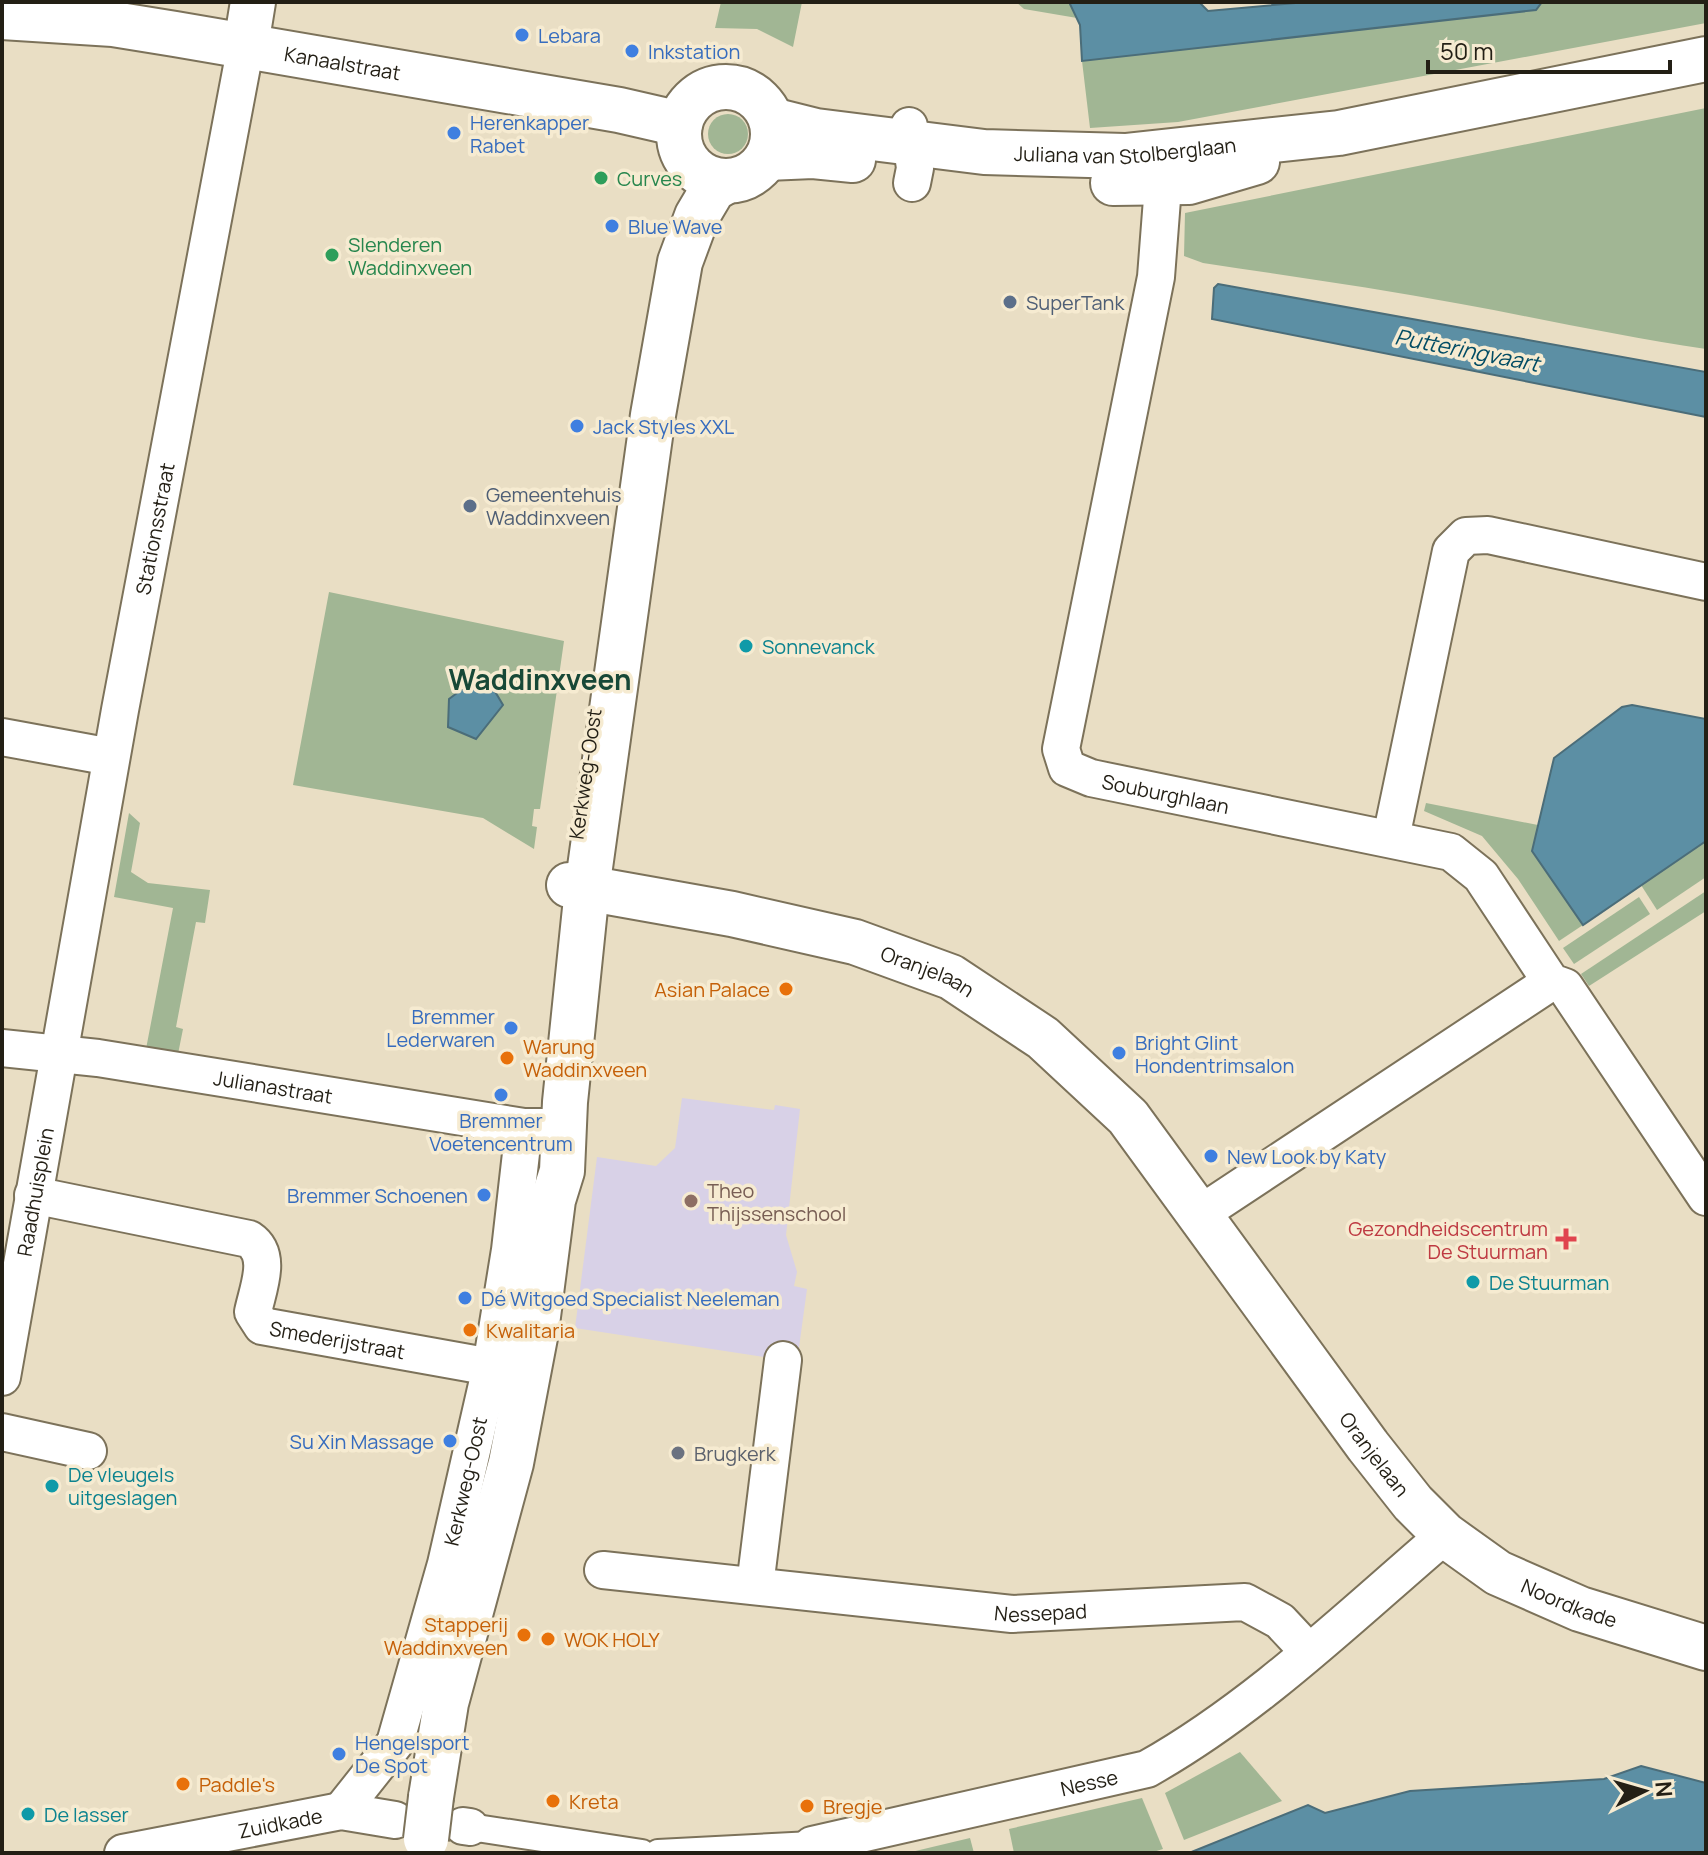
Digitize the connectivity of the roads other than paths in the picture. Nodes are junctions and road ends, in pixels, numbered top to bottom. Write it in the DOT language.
graph roads {
  1 [pos="253,2"];
  2 [pos="2,17"];
  3 [pos="246,45"];
  4 [pos="1706,59"];
  5 [pos="769,139"];
  6 [pos="699,156"];
  7 [pos="1160,169"];
  8 [pos="1706,582"];
  9 [pos="2,737"];
  10 [pos="111,757"];
  11 [pos="1391,838"];
  12 [pos="578,887"];
  13 [pos="1551,982"];
  14 [pos="2,1048"];
  15 [pos="60,1054"];
  16 [pos="533,1127"];
  17 [pos="33,1195"];
  18 [pos="1706,1197"];
  19 [pos="553,1200"];
  20 [pos="1200,1214"];
  21 [pos="8,1300"];
  22 [pos="783,1360"];
  23 [pos="491,1367"];
  24 [pos="2,1377"];
  25 [pos="2,1432"];
  26 [pos="88,1451"];
  27 [pos="1445,1535"];
  28 [pos="603,1570"];
  29 [pos="755,1586"];
  30 [pos="1706,1648"];
  31 [pos="1309,1652"];
  32 [pos="413,1808"];
  33 [pos="341,1811"];
  34 [pos="467,1826"];
  35 [pos="812,1845"];
  36 [pos="123,1853"];
  37 [pos="425,1853"];
  38 [pos="642,1853"];
  39 [pos="658,1853"];
  1 -- 3 [label="main road, Stationsstraat"];
  2 -- 3 [label="main road, Kanaalstraat"];
  3 -- 6 [label="main road, Kanaalstraat"];
  3 -- 10 [label="street, Stationsstraat"];
  4 -- 7 [label="main road, Juliana van Stolberglaan"];
  5 -- 6 [label="main road"];
  5 -- 6 [label="main road"];
  5 -- 7 [label="main road, Juliana van Stolberglaan"];
  6 -- 12 [label="main road, Kerkweg-Oost"];
  7 -- 11 [label="street, Souburghlaan"];
  8 -- 11 [label="street"];
  9 -- 10 [label="street"];
  10 -- 15 [label="street, Stationsstraat"];
  11 -- 13 [label="street, Souburghlaan"];
  12 -- 16 [label="main road, Kerkweg-Oost"];
  12 -- 19 [label="main road, Kerkweg-Oost"];
  12 -- 20 [label="main road, Oranjelaan"];
  13 -- 18 [label="street, Souburghlaan"];
  13 -- 20 [label="street"];
  14 -- 15 [label="street, Julianastraat"];
  15 -- 16 [label="street, Julianastraat"];
  15 -- 17 [label="street, Raadhuisplein"];
  16 -- 19 [label="main road, Kerkweg-Oost"];
  16 -- 23 [label="street, Kerkweg-Oost"];
  17 -- 21 [label="street, Raadhuisplein"];
  17 -- 23 [label="street, Smederijstraat"];
  19 -- 32 [label="main road, Kerkweg-Oost"];
  20 -- 27 [label="main road, Oranjelaan"];
  21 -- 24 [label="street, Raadhuisplein"];
  22 -- 29 [label="street"];
  23 -- 33 [label="street, Kerkweg-Oost"];
  25 -- 26 [label="street"];
  27 -- 30 [label="main road, Noordkade"];
  27 -- 31 [label="street, Nesse"];
  28 -- 29 [label="street, Nessepad"];
  29 -- 31 [label="street, Nessepad"];
  31 -- 35 [label="street, Nesse"];
  32 -- 33 [label="street"];
  32 -- 37 [label="main road, Kerkweg-Oost, bridge"];
  33 -- 36 [label="street, Zuidkade"];
  34 -- 38 [label="street"];
  35 -- 39 [label="street, Nesse"];
}
